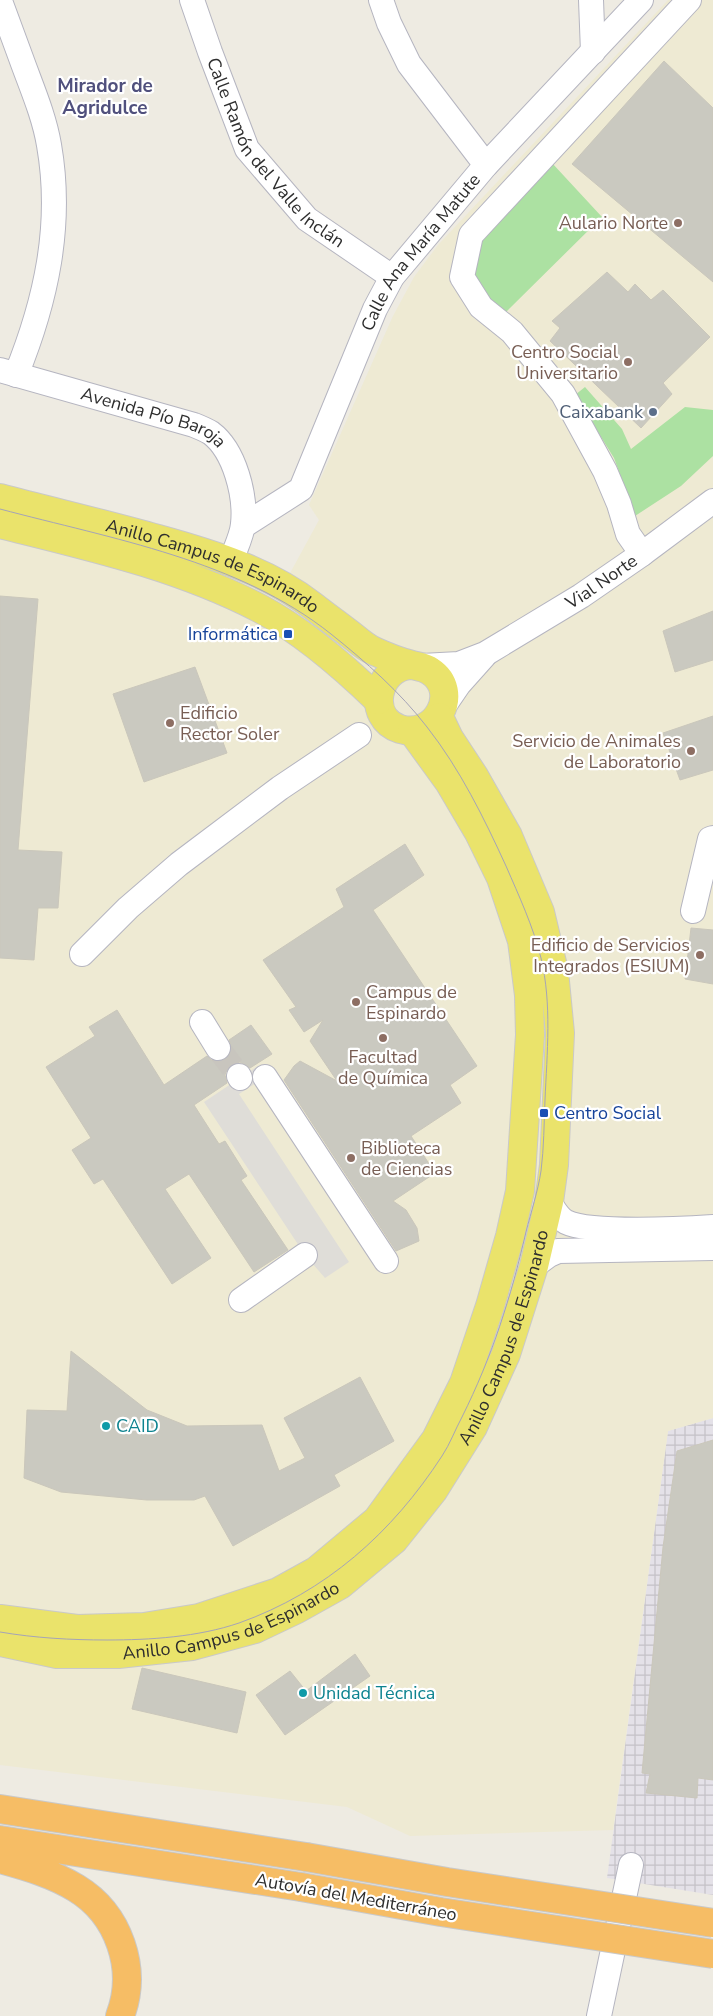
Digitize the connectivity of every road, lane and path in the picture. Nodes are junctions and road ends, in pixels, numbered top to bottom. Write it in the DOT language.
graph roads {
  1 [pos="192,0"];
  2 [pos="381,0"];
  3 [pos="591,0"];
  4 [pos="641,0"];
  5 [pos="689,0"];
  6 [pos="0,1"];
  7 [pos="592,52"];
  8 [pos="486,165"];
  9 [pos="392,277"];
  10 [pos="8,372"];
  11 [pos="0,498"];
  12 [pos="713,501"];
  13 [pos="0,524"];
  14 [pos="243,526"];
  15 [pos="642,554"];
  16 [pos="231,561"];
  17 [pos="485,654"];
  18 [pos="416,666"];
  19 [pos="378,700"];
  20 [pos="441,711"];
  21 [pos="412,731"];
  22 [pos="360,735"];
  23 [pos="713,838"];
  24 [pos="693,911"];
  25 [pos="82,954"];
  26 [pos="202,1022"];
  27 [pos="218,1048"];
  28 [pos="265,1077"];
  29 [pos="549,1202"];
  30 [pos="713,1227"];
  31 [pos="617,1239"];
  32 [pos="669,1239"];
  33 [pos="713,1248"];
  34 [pos="305,1254"];
  35 [pos="386,1261"];
  36 [pos="534,1266"];
  37 [pos="241,1300"];
  38 [pos="0,1619"];
  39 [pos="0,1642"];
  40 [pos="0,1809"];
  41 [pos="0,1840"];
  42 [pos="0,1859"];
  43 [pos="631,1866"];
  44 [pos="713,1923"];
  45 [pos="713,1954"];
  46 [pos="120,2016"];
  47 [pos="599,2016"];
  1 -- 9 [label="street, Calle Ramón del Valle Inclán"];
  2 -- 8 [label="street"];
  3 -- 7 [label="street"];
  4 -- 7 [label="street, Calle Ana María Matute"];
  5 -- 15 [label="street"];
  6 -- 10 [label="street"];
  7 -- 8 [label="street, Calle Ana María Matute"];
  8 -- 9 [label="street, Calle Ana María Matute"];
  9 -- 14 [label="street, Calle Ana María Matute"];
  10 -- 14 [label="street, Avenida Pío Baroja"];
  11 -- 16 [label="main road, Anillo Campus de Espinardo"];
  12 -- 15 [label="street, Vial Norte"];
  13 -- 19 [label="main road, Anillo Campus de Espinardo"];
  14 -- 16 [label="street"];
  15 -- 17 [label="street, Vial Norte"];
  16 -- 18 [label="main road, Anillo Campus de Espinardo"];
  17 -- 18 [label="street, Vial Norte"];
  17 -- 20 [label="street, Vial Norte"];
  18 -- 19 [label="main road"];
  18 -- 20 [label="main road, Anillo Campus de Espinardo"];
  19 -- 21 [label="main road, Anillo Campus de Espinardo"];
  20 -- 21 [label="main road"];
  20 -- 29 [label="main road, Anillo Campus de Espinardo"];
  21 -- 38 [label="main road, Anillo Campus de Espinardo"];
  22 -- 25 [label="street"];
  23 -- 24 [label="street"];
  26 -- 27 [label="street"];
  28 -- 35 [label="street"];
  29 -- 31 [label="street"];
  29 -- 36 [label="main road, Anillo Campus de Espinardo"];
  30 -- 32 [label="street"];
  31 -- 32 [label="street"];
  31 -- 36 [label="street"];
  32 -- 33 [label="street"];
  34 -- 37 [label="street"];
  36 -- 39 [label="main road, Anillo Campus de Espinardo"];
  40 -- 44 [label="highway, Autovía del Mediterráneo, bridge"];
  41 -- 45 [label="highway, Autovía del Mediterráneo, bridge"];
  42 -- 46 [label="highway"];
  43 -- 47 [label="street"];
}
